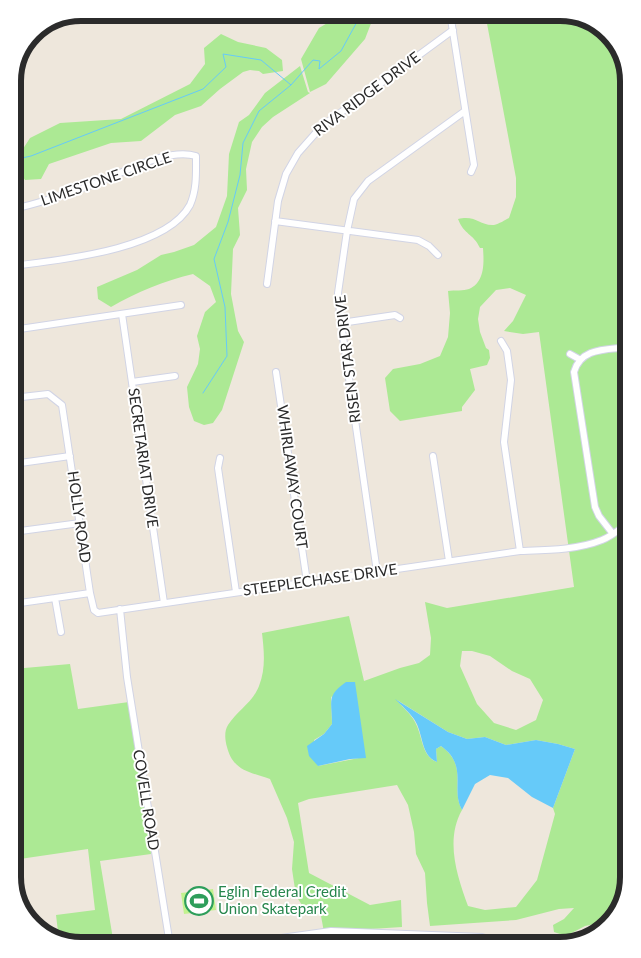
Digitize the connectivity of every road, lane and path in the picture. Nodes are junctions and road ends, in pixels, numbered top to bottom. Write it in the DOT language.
graph roads {
  1 [pos="451,21"];
  2 [pos="453,30"];
  3 [pos="465,111"];
  4 [pos="471,172"];
  5 [pos="21,207"];
  6 [pos="275,221"];
  7 [pos="347,231"];
  8 [pos="438,255"];
  9 [pos="21,265"];
  10 [pos="267,284"];
  11 [pos="181,305"];
  12 [pos="122,314"];
  13 [pos="400,318"];
  14 [pos="341,323"];
  15 [pos="21,329"];
  16 [pos="501,340"];
  17 [pos="620,348"];
  18 [pos="570,354"];
  19 [pos="579,359"];
  20 [pos="276,372"];
  21 [pos="175,376"];
  22 [pos="132,382"];
  23 [pos="21,397"];
  24 [pos="70,456"];
  25 [pos="433,456"];
  26 [pos="220,458"];
  27 [pos="21,463"];
  28 [pos="80,523"];
  29 [pos="620,529"];
  30 [pos="21,531"];
  31 [pos="613,534"];
  32 [pos="520,551"];
  33 [pos="449,561"];
  34 [pos="377,572"];
  35 [pos="307,582"];
  36 [pos="236,592"];
  37 [pos="90,593"];
  38 [pos="55,598"];
  39 [pos="21,603"];
  40 [pos="164,603"];
  41 [pos="120,609"];
  42 [pos="61,632"];
  43 [pos="169,937"];
  44 [pos="299,937"];
  45 [pos="485,937"];
  1 -- 2 [label="street"];
  2 -- 3 [label="street"];
  2 -- 6 [label="street, RIVA RIDGE DRIVE"];
  3 -- 4 [label="street"];
  3 -- 7 [label="street, RISEN STAR DRIVE"];
  5 -- 9 [label="street, LIMESTONE CIRCLE"];
  6 -- 7 [label="street"];
  6 -- 10 [label="street, RIVA RIDGE DRIVE"];
  7 -- 8 [label="street"];
  7 -- 14 [label="street, RISEN STAR DRIVE"];
  11 -- 12 [label="street"];
  12 -- 15 [label="street"];
  12 -- 22 [label="street, SECRETARIAT DRIVE"];
  13 -- 14 [label="street"];
  14 -- 34 [label="street, RISEN STAR DRIVE"];
  16 -- 32 [label="street"];
  17 -- 19 [label="street"];
  18 -- 19 [label="street"];
  19 -- 31 [label="street"];
  20 -- 35 [label="street, WHIRLAWAY COURT"];
  21 -- 22 [label="street"];
  22 -- 40 [label="street, SECRETARIAT DRIVE"];
  23 -- 24 [label="street, HOLLY ROAD"];
  24 -- 27 [label="street"];
  24 -- 28 [label="street, HOLLY ROAD"];
  25 -- 33 [label="street"];
  26 -- 36 [label="street"];
  28 -- 30 [label="street"];
  28 -- 37 [label="street, HOLLY ROAD"];
  29 -- 31 [label="street, STEEPLECHASE DRIVE"];
  31 -- 32 [label="street, STEEPLECHASE DRIVE"];
  32 -- 33 [label="street, STEEPLECHASE DRIVE"];
  33 -- 34 [label="street, STEEPLECHASE DRIVE"];
  34 -- 35 [label="street, STEEPLECHASE DRIVE"];
  35 -- 36 [label="street, STEEPLECHASE DRIVE"];
  36 -- 40 [label="street, STEEPLECHASE DRIVE"];
  37 -- 38 [label="street"];
  37 -- 41 [label="street, HOLLY ROAD"];
  38 -- 39 [label="street"];
  38 -- 42 [label="street"];
  40 -- 41 [label="street, STEEPLECHASE DRIVE"];
  41 -- 43 [label="street, COVELL ROAD"];
  44 -- 45 [label="street"];
}
